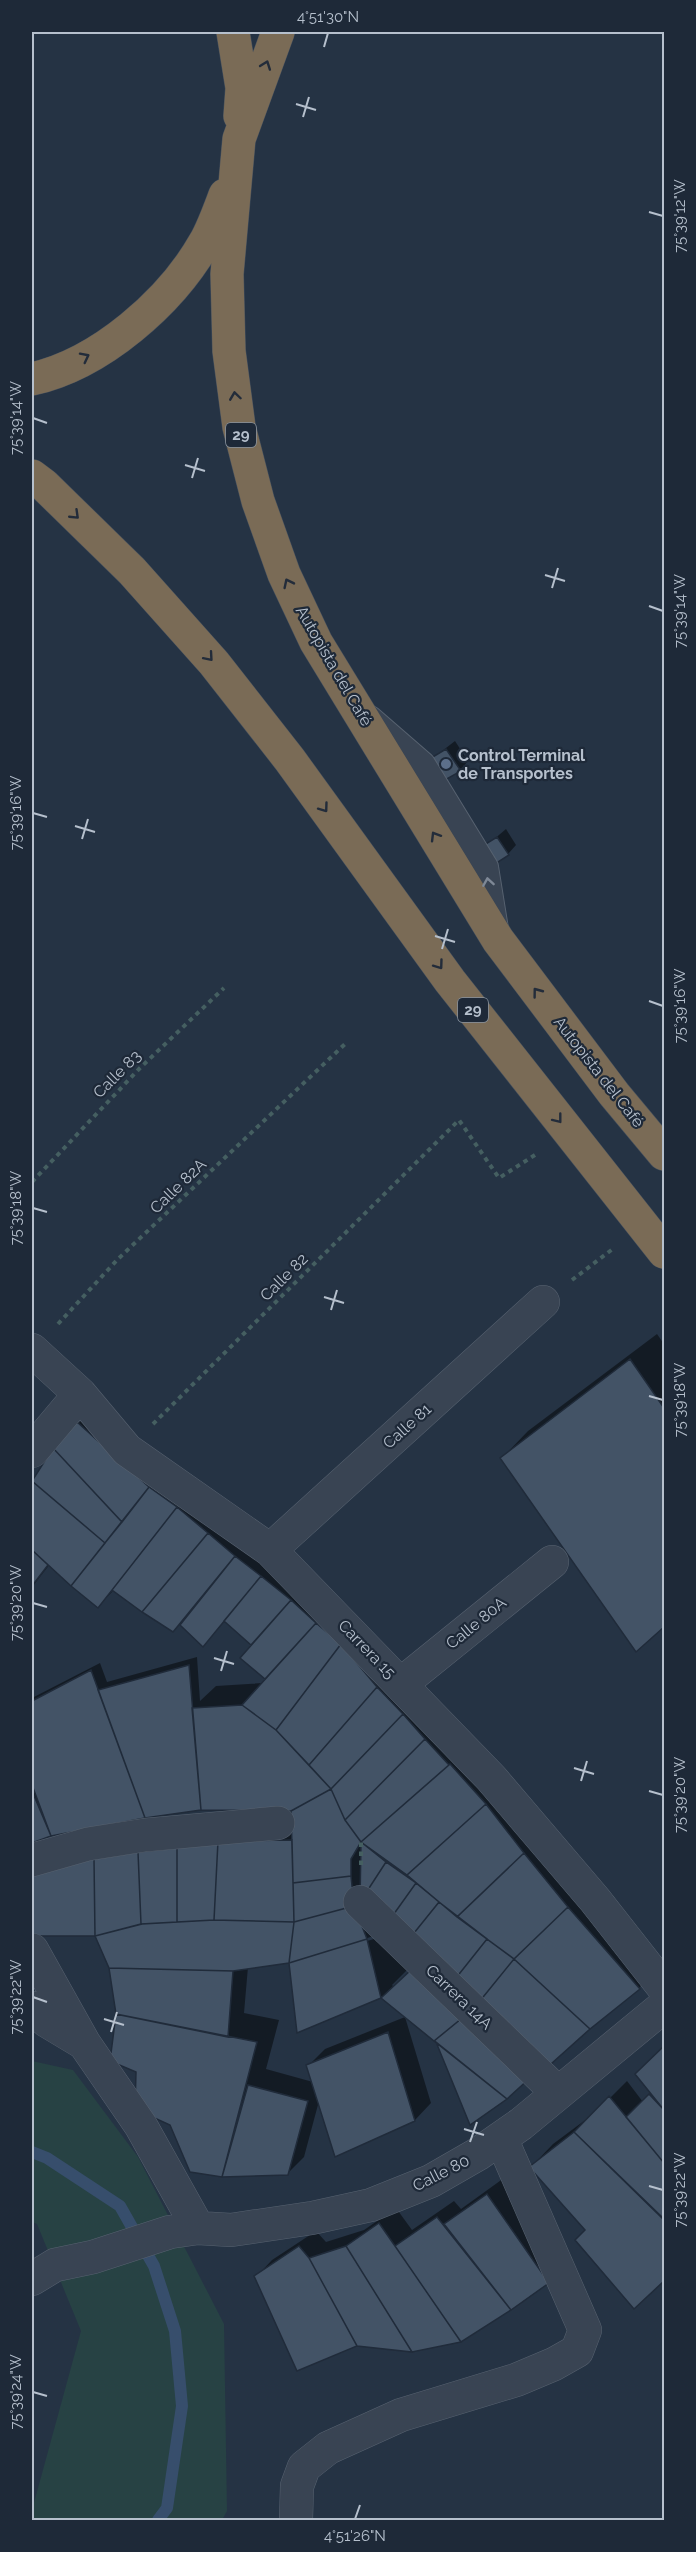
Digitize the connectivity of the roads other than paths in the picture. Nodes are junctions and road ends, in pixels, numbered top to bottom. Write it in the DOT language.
graph roads {
  1 [pos="233,32"];
  2 [pos="278,32"];
  3 [pos="239,139"];
  4 [pos="32,379"];
  5 [pos="32,476"];
  6 [pos="664,1154"];
  7 [pos="664,1252"];
  8 [pos="543,1302"];
  9 [pos="32,1351"];
  10 [pos="80,1394"];
  11 [pos="32,1451"];
  12 [pos="270,1550"];
  13 [pos="552,1562"];
  14 [pos="401,1684"];
  15 [pos="278,1824"];
  16 [pos="32,1860"];
  17 [pos="360,1902"];
  18 [pos="32,1950"];
  19 [pos="664,1988"];
  20 [pos="664,2006"];
  21 [pos="32,2008"];
  22 [pos="84,2043"];
  23 [pos="558,2093"];
  24 [pos="501,2138"];
  25 [pos="184,2230"];
  26 [pos="39,2266"];
  27 [pos="296,2520"];
  1 -- 3 [label="highway"];
  3 -- 2 [label="highway, Autopista del Café / 29, one-way"];
  4 -- 3 [label="highway, one-way"];
  6 -- 3 [label="highway, Autopista del Café / 29, one-way"];
  5 -- 7 [label="highway, 29, one-way"];
  8 -- 12 [label="street, Calle 81"];
  9 -- 10 [label="street, Carrera 15"];
  10 -- 11 [label="street"];
  10 -- 12 [label="street, Carrera 15"];
  12 -- 14 [label="street, Carrera 15"];
  13 -- 14 [label="street, Calle 80A"];
  14 -- 19 [label="street, Carrera 15"];
  15 -- 16 [label="street"];
  17 -- 23 [label="street, Carrera 14A"];
  18 -- 22 [label="street"];
  20 -- 23 [label="street, Calle 80"];
  21 -- 22 [label="street"];
  22 -- 25 [label="street"];
  23 -- 24 [label="street, Calle 80"];
  24 -- 25 [label="street, Calle 80"];
  24 -- 27 [label="street"];
  25 -- 26 [label="street"];
}
